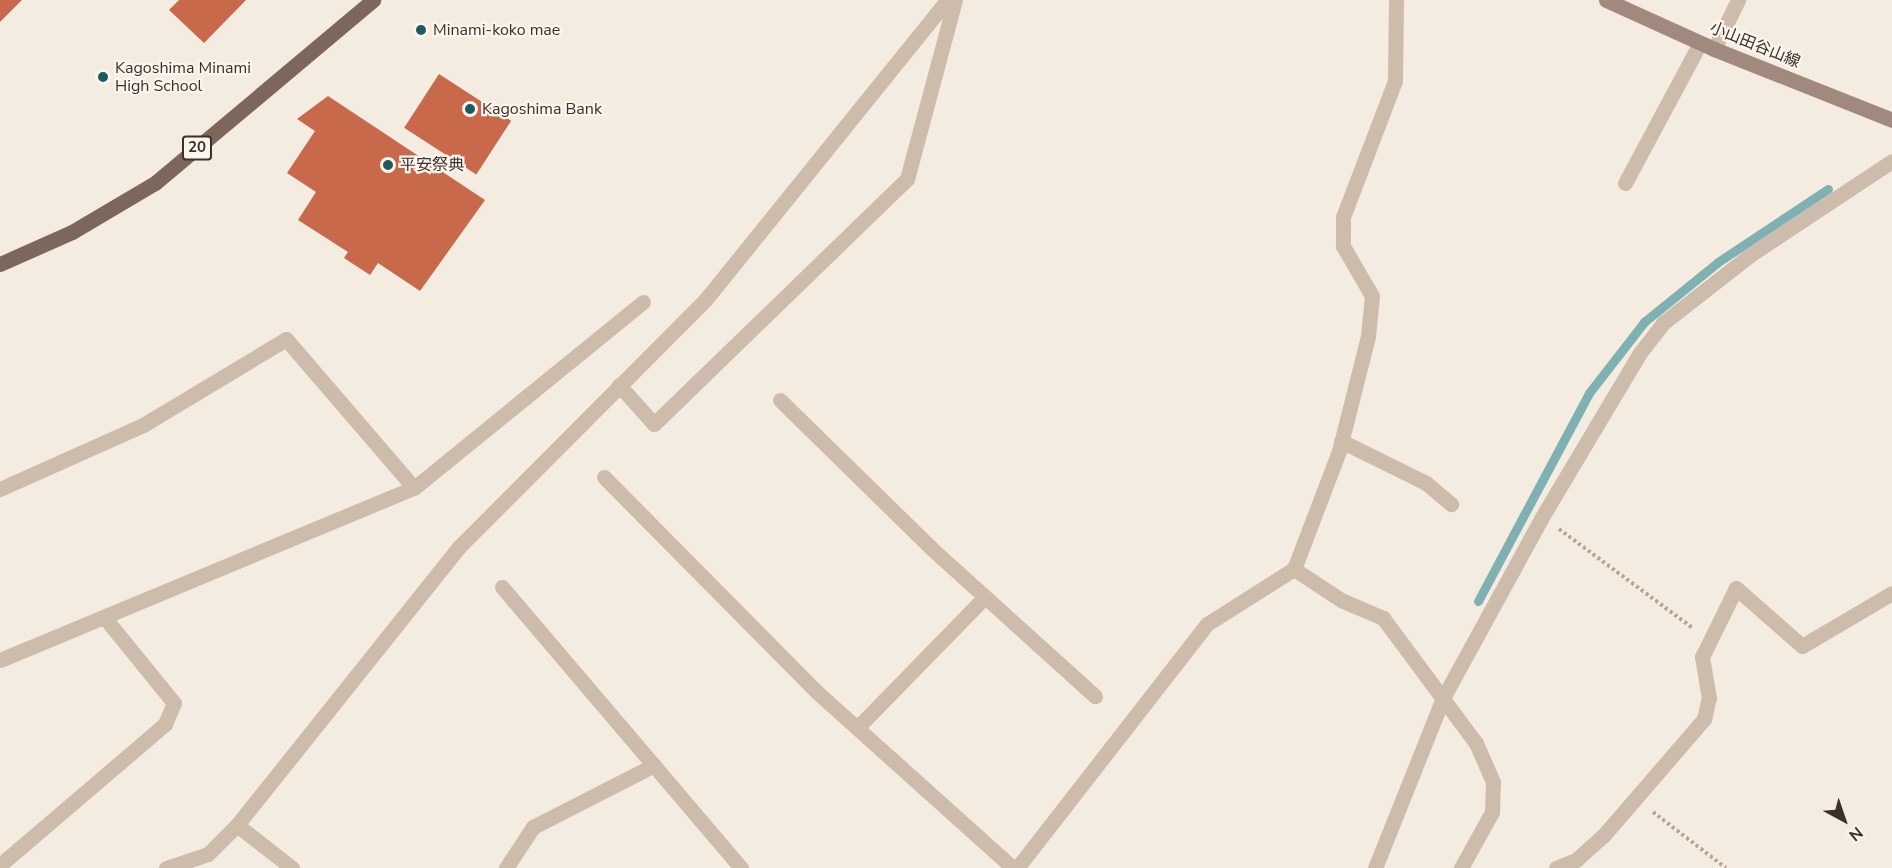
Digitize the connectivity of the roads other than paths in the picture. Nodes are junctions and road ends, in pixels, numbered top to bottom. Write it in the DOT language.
graph roads {
  1 [pos="373,0"];
  2 [pos="947,0"];
  3 [pos="955,0"];
  4 [pos="1396,0"];
  5 [pos="1605,0"];
  6 [pos="1738,0"];
  7 [pos="1707,46"];
  8 [pos="1892,120"];
  9 [pos="1892,161"];
  10 [pos="1625,183"];
  11 [pos="0,264"];
  12 [pos="643,302"];
  13 [pos="619,385"];
  14 [pos="780,400"];
  15 [pos="1341,441"];
  16 [pos="604,477"];
  17 [pos="414,488"];
  18 [pos="0,489"];
  19 [pos="1451,504"];
  20 [pos="1294,569"];
  21 [pos="502,587"];
  22 [pos="1892,593"];
  23 [pos="985,597"];
  24 [pos="104,617"];
  25 [pos="0,660"];
  26 [pos="1095,696"];
  27 [pos="1443,698"];
  28 [pos="858,728"];
  29 [pos="654,765"];
  30 [pos="237,825"];
  31 [pos="0,865"];
  32 [pos="166,868"];
  33 [pos="292,868"];
  34 [pos="506,868"];
  35 [pos="741,868"];
  36 [pos="1015,868"];
  37 [pos="1375,868"];
  38 [pos="1461,868"];
  39 [pos="1556,868"];
  1 -- 11 [label="main road, 20"];
  2 -- 13 [label="street"];
  3 -- 13 [label="street"];
  4 -- 15 [label="street"];
  5 -- 7 [label="main road, 小山田谷山線"];
  6 -- 7 [label="street"];
  7 -- 8 [label="main road, 小山田谷山線"];
  7 -- 10 [label="street"];
  9 -- 27 [label="street"];
  12 -- 17 [label="street"];
  13 -- 30 [label="street"];
  14 -- 23 [label="street"];
  15 -- 19 [label="street"];
  15 -- 20 [label="street"];
  16 -- 28 [label="street"];
  17 -- 18 [label="street"];
  17 -- 24 [label="street"];
  20 -- 27 [label="street"];
  20 -- 36 [label="street"];
  21 -- 29 [label="street"];
  22 -- 39 [label="street"];
  23 -- 26 [label="street"];
  23 -- 28 [label="street"];
  24 -- 25 [label="street"];
  24 -- 31 [label="street"];
  27 -- 37 [label="street"];
  27 -- 38 [label="street"];
  28 -- 36 [label="street"];
  29 -- 34 [label="street"];
  29 -- 35 [label="street"];
  30 -- 32 [label="street"];
  30 -- 33 [label="street"];
}
